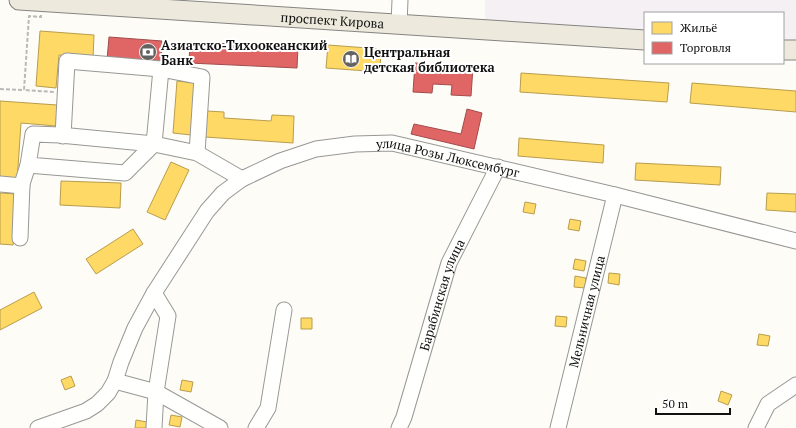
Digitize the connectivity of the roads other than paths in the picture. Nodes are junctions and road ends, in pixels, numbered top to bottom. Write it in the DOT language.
graph roads {
  1 [pos="19,0"];
  2 [pos="400,0"];
  3 [pos="146,4"];
  4 [pos="399,24"];
  5 [pos="644,40"];
  6 [pos="784,50"];
  7 [pos="796,50"];
  8 [pos="160,69"];
  9 [pos="63,136"];
  10 [pos="154,144"];
  11 [pos="197,153"];
  12 [pos="28,165"];
  13 [pos="498,167"];
  14 [pos="242,179"];
  15 [pos="0,184"];
  16 [pos="22,186"];
  17 [pos="615,195"];
  18 [pos="20,238"];
  19 [pos="796,241"];
  20 [pos="154,293"];
  21 [pos="284,310"];
  22 [pos="115,381"];
  23 [pos="796,385"];
  24 [pos="156,392"];
  25 [pos="38,428"];
  26 [pos="154,428"];
  27 [pos="220,428"];
  28 [pos="256,428"];
  29 [pos="399,428"];
  30 [pos="558,428"];
  31 [pos="756,428"];
  1 -- 3 [label="main road, проспект Кирова"];
  2 -- 4 [label="street"];
  3 -- 4 [label="main road, проспект Кирова"];
  4 -- 5 [label="main road, проспект Кирова"];
  6 -- 7 [label="main road"];
  8 -- 9 [label="street"];
  8 -- 10 [label="street"];
  8 -- 11 [label="street"];
  9 -- 10 [label="street"];
  9 -- 12 [label="street"];
  10 -- 11 [label="street"];
  10 -- 12 [label="street"];
  11 -- 14 [label="street"];
  12 -- 16 [label="street"];
  13 -- 14 [label="street, улица Розы Люксембург"];
  13 -- 17 [label="street, улица Розы Люксембург"];
  13 -- 29 [label="street, Барабинская улица"];
  14 -- 20 [label="street, улица Розы Люксембург"];
  15 -- 16 [label="street"];
  16 -- 18 [label="street"];
  17 -- 19 [label="street, улица Розы Люксембург"];
  17 -- 30 [label="street, Мельничная улица"];
  20 -- 22 [label="street, улица Розы Люксембург"];
  20 -- 24 [label="street"];
  21 -- 28 [label="street"];
  22 -- 24 [label="street"];
  22 -- 25 [label="street, улица Розы Люксембург"];
  23 -- 31 [label="street"];
  24 -- 26 [label="street"];
  24 -- 27 [label="street"];
}
